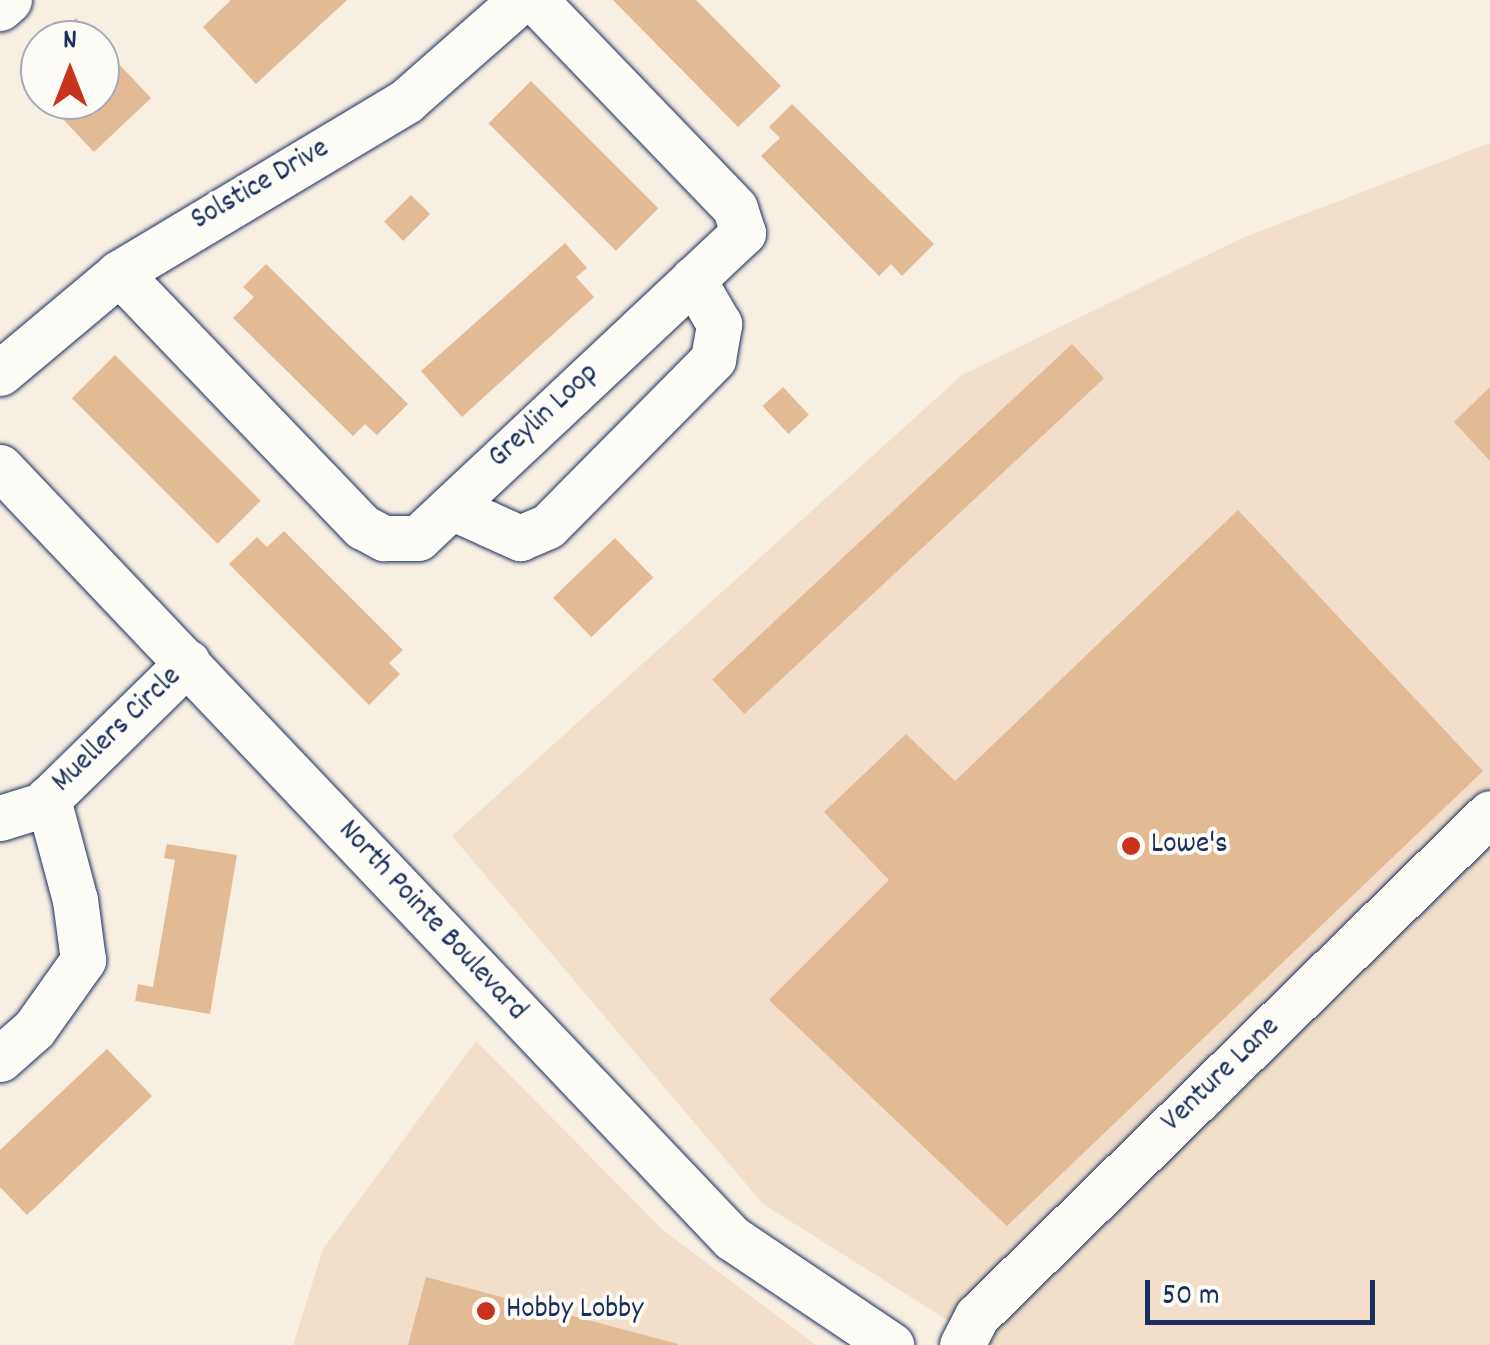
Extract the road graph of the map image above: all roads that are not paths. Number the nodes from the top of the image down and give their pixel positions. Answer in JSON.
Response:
{"nodes":[{"id":1,"x":9,"y":0,"type":"edge"},
{"id":2,"x":521,"y":0,"type":"edge"},
{"id":3,"x":536,"y":0,"type":"edge"},
{"id":4,"x":0,"y":8,"type":"edge"},
{"id":5,"x":119,"y":274,"type":"junction"},
{"id":6,"x":693,"y":279,"type":"junction"},
{"id":7,"x":0,"y":372,"type":"edge"},
{"id":8,"x":0,"y":467,"type":"edge"},
{"id":9,"x":451,"y":507,"type":"junction"},
{"id":10,"x":188,"y":662,"type":"junction"},
{"id":11,"x":48,"y":800,"type":"junction"},
{"id":12,"x":1490,"y":814,"type":"edge"},
{"id":13,"x":0,"y":818,"type":"edge"},
{"id":14,"x":0,"y":1059,"type":"edge"},
{"id":15,"x":890,"y":1345,"type":"edge"},
{"id":16,"x":962,"y":1345,"type":"edge"}],
"edges":[{"from":1,"to":4,"type":"street"},
{"from":2,"to":5,"type":"street","name":"Solstice Drive"},
{"from":3,"to":6,"type":"street","name":"Greylin Loop"},
{"from":5,"to":7,"type":"street","name":"Solstice Drive"},
{"from":5,"to":9,"type":"street","name":"Greylin Loop"},
{"from":6,"to":9,"type":"street","name":"Greylin Loop"},
{"from":6,"to":9,"type":"street"},
{"from":8,"to":10,"type":"street","name":"North Pointe Boulevard"},
{"from":10,"to":11,"type":"street","name":"Muellers Circle"},
{"from":10,"to":15,"type":"street","name":"North Pointe Boulevard"},
{"from":11,"to":13,"type":"street","name":"Muellers Circle"},
{"from":11,"to":14,"type":"street","name":"Muellers Circle"},
{"from":12,"to":16,"type":"street","name":"Venture Lane"}]}
